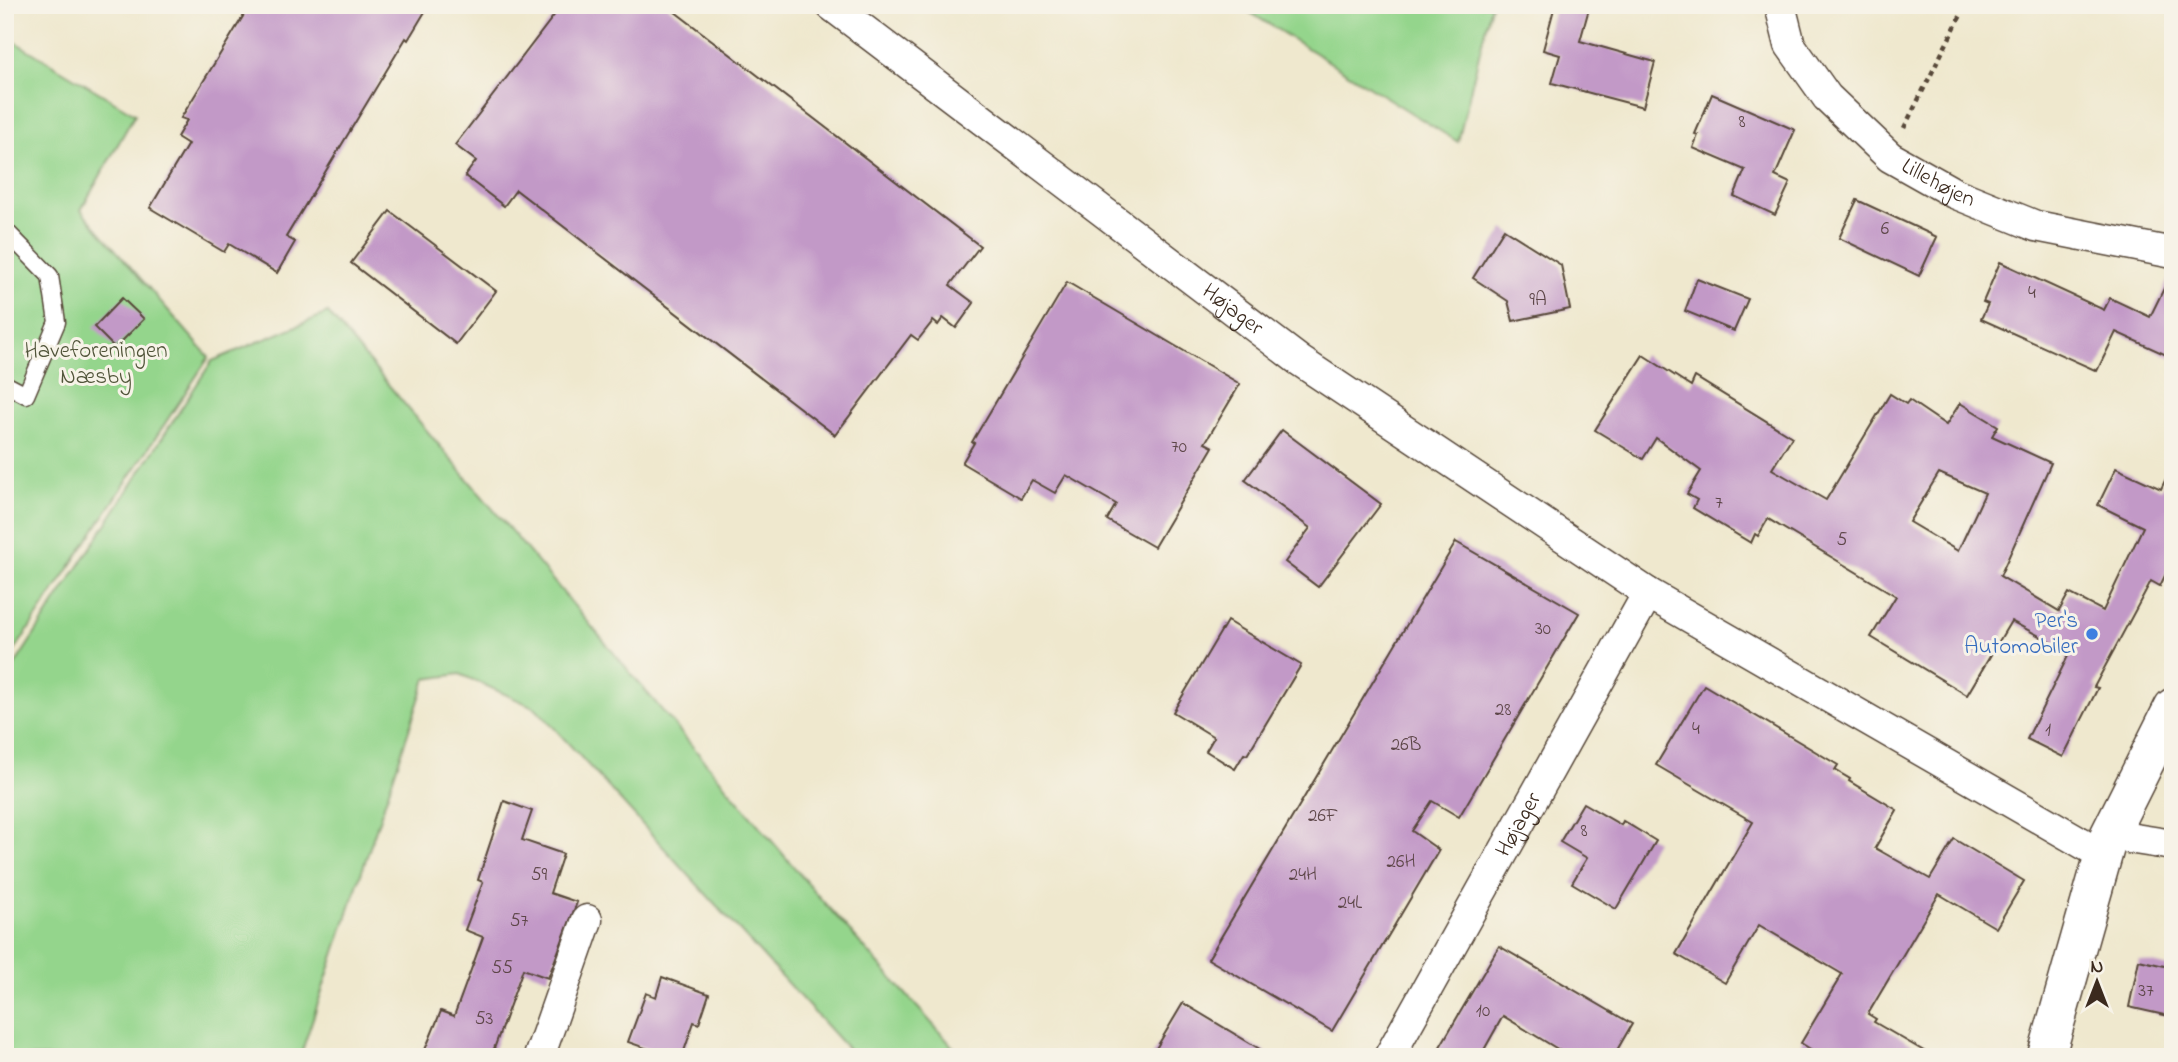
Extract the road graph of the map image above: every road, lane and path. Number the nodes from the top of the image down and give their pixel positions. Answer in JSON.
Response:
{"nodes":[{"id":1,"x":831,"y":5,"type":"edge"},
{"id":2,"x":1780,"y":5,"type":"edge"},
{"id":3,"x":1966,"y":5,"type":"edge"},
{"id":4,"x":1890,"y":157,"type":"junction"},
{"id":5,"x":5,"y":230,"type":"edge"},
{"id":6,"x":2173,"y":253,"type":"edge"},
{"id":7,"x":5,"y":384,"type":"edge"},
{"id":8,"x":1648,"y":593,"type":"junction"},
{"id":9,"x":2173,"y":707,"type":"edge"},
{"id":10,"x":2106,"y":845,"type":"junction"},
{"id":11,"x":2173,"y":845,"type":"edge"},
{"id":12,"x":587,"y":920,"type":"dead end"},
{"id":13,"x":539,"y":1057,"type":"edge"},
{"id":14,"x":1389,"y":1057,"type":"edge"},
{"id":15,"x":2046,"y":1057,"type":"edge"}],
"edges":[{"from":1,"to":8,"type":"street","name":"Højager"},
{"from":2,"to":4,"type":"street","name":"Lillehøjen"},
{"from":3,"to":4,"type":"path"},
{"from":4,"to":6,"type":"street","name":"Lillehøjen"},
{"from":5,"to":7,"type":"lane"},
{"from":8,"to":10,"type":"street","name":"Højager"},
{"from":8,"to":14,"type":"street","name":"Højager"},
{"from":9,"to":10,"type":"street"},
{"from":10,"to":11,"type":"street"},
{"from":10,"to":15,"type":"street"},
{"from":12,"to":13,"type":"street"}]}
